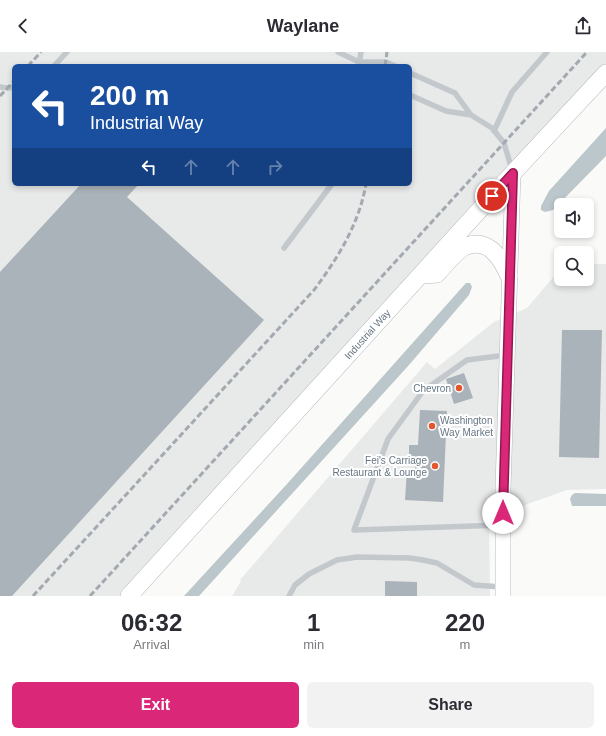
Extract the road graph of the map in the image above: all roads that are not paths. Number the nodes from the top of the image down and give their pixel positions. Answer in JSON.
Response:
{"nodes":[{"id":1,"x":67,"y":52,"type":"edge"},
{"id":2,"x":338,"y":52,"type":"edge"},
{"id":3,"x":361,"y":52,"type":"edge"},
{"id":4,"x":547,"y":52,"type":"edge"},
{"id":5,"x":56,"y":64,"type":"edge"},
{"id":6,"x":359,"y":64,"type":"edge"},
{"id":7,"x":361,"y":64,"type":"edge"},
{"id":8,"x":369,"y":64,"type":"edge"},
{"id":9,"x":390,"y":64,"type":"edge"},
{"id":10,"x":606,"y":72,"type":"edge"},
{"id":11,"x":412,"y":74,"type":"edge"},
{"id":12,"x":0,"y":87,"type":"edge"},
{"id":13,"x":12,"y":87,"type":"edge"},
{"id":14,"x":412,"y":96,"type":"edge"},
{"id":15,"x":471,"y":115,"type":"junction"},
{"id":16,"x":494,"y":131,"type":"junction"},
{"id":17,"x":513,"y":173,"type":"junction"},
{"id":18,"x":330,"y":186,"type":"edge"},
{"id":19,"x":284,"y":248,"type":"dead end"},
{"id":20,"x":421,"y":275,"type":"junction"},
{"id":21,"x":509,"y":276,"type":"junction"},
{"id":22,"x":506,"y":355,"type":"junction"},
{"id":23,"x":503,"y":525,"type":"junction"},
{"id":24,"x":503,"y":592,"type":"edge"},
{"id":25,"x":130,"y":596,"type":"edge"},
{"id":26,"x":289,"y":596,"type":"edge"}],
"edges":[{"from":1,"to":5,"type":"lane"},
{"from":2,"to":6,"type":"lane"},
{"from":3,"to":7,"type":"lane"},
{"from":4,"to":16,"type":"lane"},
{"from":8,"to":9,"type":"lane"},
{"from":10,"to":17,"type":"main road","name":"Industrial Way"},
{"from":11,"to":15,"type":"lane"},
{"from":12,"to":13,"type":"lane"},
{"from":14,"to":15,"type":"lane"},
{"from":15,"to":16,"type":"lane"},
{"from":16,"to":17,"type":"lane"},
{"from":17,"to":20,"type":"main road","name":"Industrial Way"},
{"from":17,"to":21,"type":"main road"},
{"from":18,"to":19,"type":"lane"},
{"from":20,"to":21,"type":"main road"},
{"from":20,"to":25,"type":"main road","name":"Industrial Way"},
{"from":21,"to":22,"type":"main road"},
{"from":22,"to":23,"type":"main road"},
{"from":22,"to":23,"type":"lane"},
{"from":23,"to":24,"type":"main road"},
{"from":24,"to":26,"type":"lane"}]}
